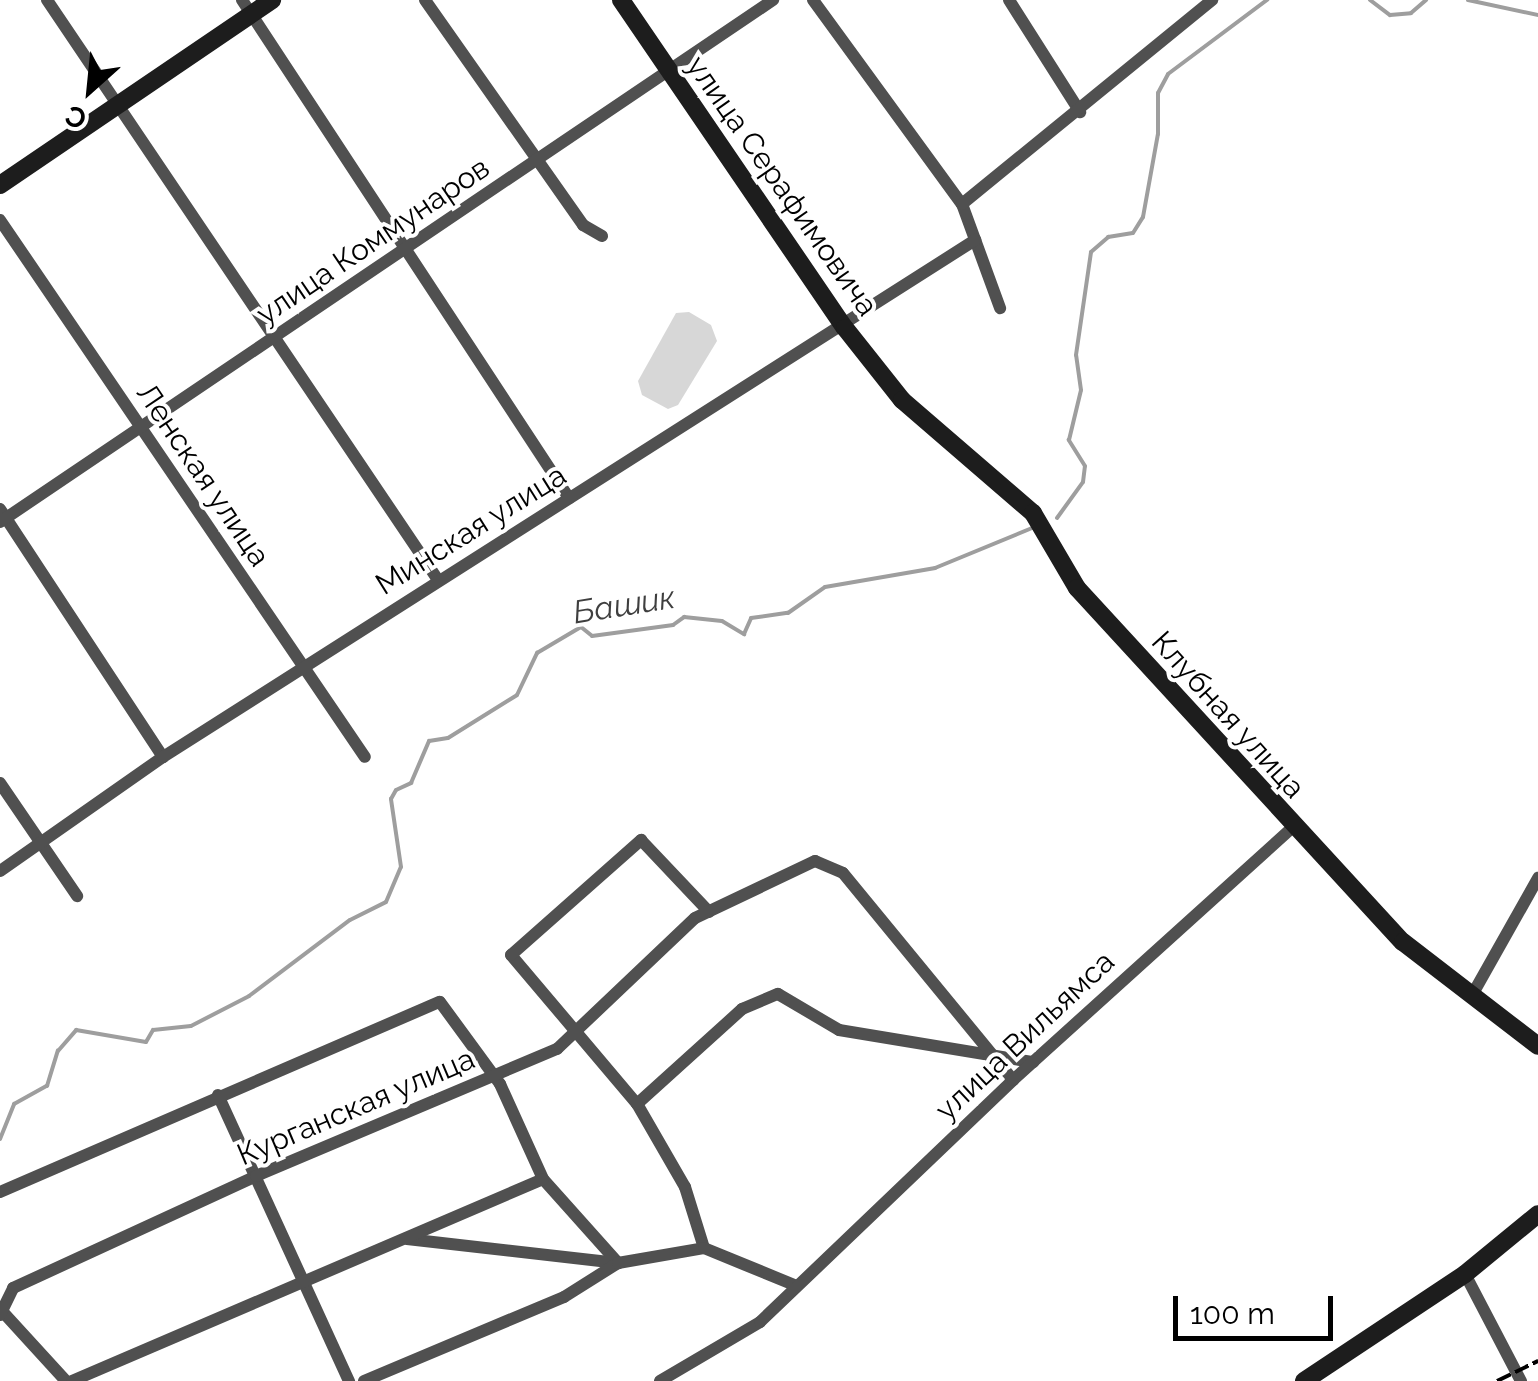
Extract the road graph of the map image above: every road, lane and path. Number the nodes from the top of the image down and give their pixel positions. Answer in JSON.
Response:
{"nodes":[{"id":1,"x":47,"y":0,"type":"edge"},
{"id":2,"x":272,"y":0,"type":"edge"},
{"id":3,"x":425,"y":0,"type":"edge"},
{"id":4,"x":621,"y":0,"type":"edge"},
{"id":5,"x":773,"y":0,"type":"edge"},
{"id":6,"x":813,"y":0,"type":"edge"},
{"id":7,"x":1009,"y":0,"type":"edge"},
{"id":8,"x":1206,"y":2,"type":"edge"},
{"id":9,"x":247,"y":7,"type":"edge"},
{"id":10,"x":668,"y":70,"type":"junction"},
{"id":11,"x":119,"y":106,"type":"junction"},
{"id":12,"x":1080,"y":112,"type":"junction"},
{"id":13,"x":540,"y":159,"type":"junction"},
{"id":14,"x":0,"y":185,"type":"edge"},
{"id":15,"x":962,"y":204,"type":"junction"},
{"id":16,"x":0,"y":220,"type":"edge"},
{"id":17,"x":602,"y":236,"type":"dead end"},
{"id":18,"x":975,"y":240,"type":"junction"},
{"id":19,"x":406,"y":246,"type":"junction"},
{"id":20,"x":1000,"y":308,"type":"dead end"},
{"id":21,"x":844,"y":328,"type":"junction"},
{"id":22,"x":274,"y":336,"type":"junction"},
{"id":23,"x":902,"y":400,"type":"joint"},
{"id":24,"x":142,"y":428,"type":"junction"},
{"id":25,"x":569,"y":498,"type":"junction"},
{"id":26,"x":2,"y":516,"type":"edge"},
{"id":27,"x":438,"y":580,"type":"junction"},
{"id":28,"x":303,"y":668,"type":"junction"},
{"id":29,"x":163,"y":757,"type":"junction"},
{"id":30,"x":365,"y":758,"type":"dead end"},
{"id":31,"x":0,"y":782,"type":"edge"},
{"id":32,"x":1292,"y":828,"type":"junction"},
{"id":33,"x":41,"y":844,"type":"junction"},
{"id":34,"x":0,"y":870,"type":"edge"},
{"id":35,"x":1538,"y":878,"type":"edge"},
{"id":36,"x":77,"y":896,"type":"dead end"},
{"id":37,"x":710,"y":912,"type":"junction"},
{"id":38,"x":1471,"y":997,"type":"junction"},
{"id":39,"x":577,"y":1029,"type":"junction"},
{"id":40,"x":1538,"y":1046,"type":"edge"},
{"id":41,"x":990,"y":1053,"type":"junction"},
{"id":42,"x":1032,"y":1062,"type":"junction"},
{"id":43,"x":492,"y":1076,"type":"junction"},
{"id":44,"x":1013,"y":1080,"type":"junction"},
{"id":45,"x":218,"y":1095,"type":"junction"},
{"id":46,"x":636,"y":1104,"type":"junction"},
{"id":47,"x":256,"y":1176,"type":"junction"},
{"id":48,"x":542,"y":1179,"type":"junction"},
{"id":49,"x":0,"y":1192,"type":"edge"},
{"id":50,"x":1538,"y":1214,"type":"edge"},
{"id":51,"x":406,"y":1238,"type":"junction"},
{"id":52,"x":704,"y":1248,"type":"junction"},
{"id":53,"x":618,"y":1263,"type":"junction"},
{"id":54,"x":1465,"y":1274,"type":"junction"},
{"id":55,"x":305,"y":1282,"type":"junction"},
{"id":56,"x":794,"y":1285,"type":"junction"},
{"id":57,"x":2,"y":1303,"type":"edge"},
{"id":58,"x":667,"y":1379,"type":"edge"},
{"id":59,"x":69,"y":1381,"type":"edge"},
{"id":60,"x":349,"y":1381,"type":"edge"},
{"id":61,"x":364,"y":1381,"type":"edge"},
{"id":62,"x":1304,"y":1381,"type":"edge"},
{"id":63,"x":1521,"y":1381,"type":"edge"}],
"edges":[{"from":1,"to":11,"type":"street"},
{"from":2,"to":9,"type":"street"},
{"from":3,"to":13,"type":"street"},
{"from":4,"to":10,"type":"street","name":"улица Серафимовича"},
{"from":5,"to":10,"type":"street","name":"улица Коммунаров"},
{"from":6,"to":15,"type":"street"},
{"from":7,"to":12,"type":"street"},
{"from":8,"to":12,"type":"street"},
{"from":9,"to":11,"type":"street"},
{"from":9,"to":19,"type":"street"},
{"from":10,"to":13,"type":"street","name":"улица Коммунаров"},
{"from":10,"to":21,"type":"street","name":"улица Серафимовича"},
{"from":11,"to":14,"type":"street"},
{"from":11,"to":22,"type":"street"},
{"from":12,"to":15,"type":"street"},
{"from":13,"to":17,"type":"street"},
{"from":13,"to":19,"type":"street","name":"улица Коммунаров"},
{"from":15,"to":18,"type":"street"},
{"from":16,"to":24,"type":"street","name":"Ленская улица"},
{"from":18,"to":20,"type":"street"},
{"from":18,"to":21,"type":"street","name":"Минская улица"},
{"from":19,"to":22,"type":"street","name":"улица Коммунаров"},
{"from":19,"to":25,"type":"street"},
{"from":21,"to":23,"type":"street","name":"улица Серафимовича"},
{"from":21,"to":25,"type":"street","name":"Минская улица"},
{"from":22,"to":24,"type":"street","name":"улица Коммунаров"},
{"from":22,"to":27,"type":"street"},
{"from":23,"to":32,"type":"street","name":"Клубная улица"},
{"from":24,"to":26,"type":"street","name":"улица Коммунаров"},
{"from":24,"to":28,"type":"street","name":"Ленская улица"},
{"from":25,"to":27,"type":"street","name":"Минская улица"},
{"from":26,"to":29,"type":"street"},
{"from":27,"to":28,"type":"street","name":"Минская улица"},
{"from":28,"to":29,"type":"street","name":"Минская улица"},
{"from":28,"to":30,"type":"street","name":"Ленская улица"},
{"from":29,"to":33,"type":"street","name":"Минская улица"},
{"from":31,"to":33,"type":"street"},
{"from":32,"to":38,"type":"street","name":"Клубная улица"},
{"from":32,"to":42,"type":"street","name":"улица Вильямса"},
{"from":33,"to":34,"type":"street","name":"Минская улица"},
{"from":33,"to":36,"type":"street"},
{"from":35,"to":38,"type":"street"},
{"from":37,"to":39,"type":"street","name":"Курганская улица"},
{"from":37,"to":39,"type":"street"},
{"from":37,"to":41,"type":"street","name":"Курганская улица"},
{"from":38,"to":40,"type":"street","name":"Клубная улица"},
{"from":39,"to":43,"type":"street","name":"Курганская улица"},
{"from":39,"to":46,"type":"street"},
{"from":41,"to":42,"type":"street"},
{"from":41,"to":44,"type":"street"},
{"from":41,"to":46,"type":"street"},
{"from":42,"to":44,"type":"street","name":"улица Вильямса"},
{"from":43,"to":45,"type":"street"},
{"from":43,"to":47,"type":"street","name":"Курганская улица"},
{"from":43,"to":48,"type":"street"},
{"from":44,"to":56,"type":"street","name":"улица Вильямса"},
{"from":45,"to":47,"type":"street"},
{"from":45,"to":49,"type":"street"},
{"from":46,"to":52,"type":"street"},
{"from":47,"to":55,"type":"street"},
{"from":47,"to":57,"type":"street","name":"Курганская улица"},
{"from":48,"to":51,"type":"street"},
{"from":48,"to":53,"type":"street"},
{"from":50,"to":54,"type":"street"},
{"from":51,"to":53,"type":"street"},
{"from":51,"to":55,"type":"street"},
{"from":52,"to":53,"type":"street"},
{"from":52,"to":56,"type":"street"},
{"from":53,"to":61,"type":"street"},
{"from":54,"to":62,"type":"street"},
{"from":54,"to":63,"type":"street"},
{"from":55,"to":59,"type":"street"},
{"from":55,"to":60,"type":"street"},
{"from":56,"to":58,"type":"street","name":"улица Вильямса"},
{"from":57,"to":59,"type":"street"}]}
